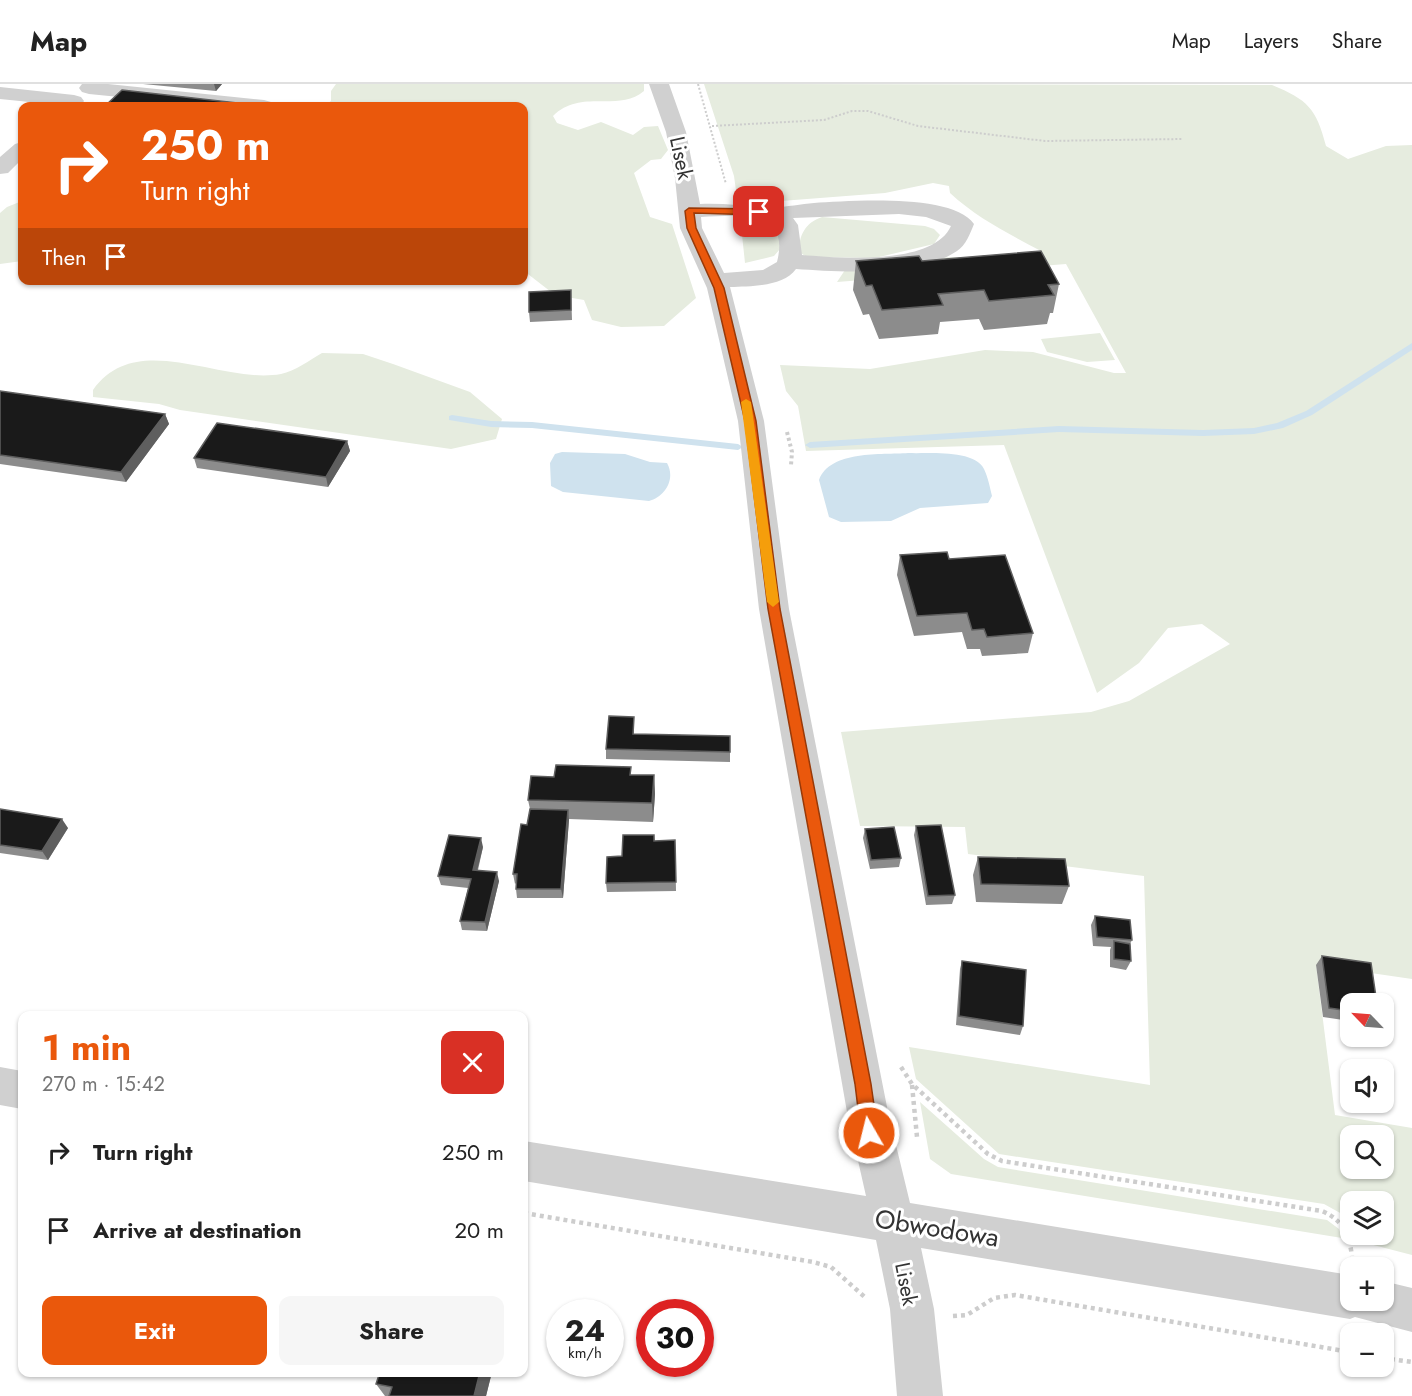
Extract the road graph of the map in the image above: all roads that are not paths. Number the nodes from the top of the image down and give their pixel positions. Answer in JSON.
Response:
{"nodes":[{"id":1,"x":659,"y":84,"type":"edge"},
{"id":2,"x":8,"y":90,"type":"edge"},
{"id":3,"x":81,"y":95,"type":"edge"},
{"id":4,"x":197,"y":102,"type":"edge"},
{"id":5,"x":689,"y":211,"type":"junction"},
{"id":6,"x":770,"y":214,"type":"junction"},
{"id":7,"x":790,"y":261,"type":"junction"},
{"id":8,"x":715,"y":280,"type":"junction"},
{"id":9,"x":0,"y":1086,"type":"edge"},
{"id":10,"x":18,"y":1089,"type":"edge"},
{"id":11,"x":528,"y":1162,"type":"edge"},
{"id":12,"x":893,"y":1221,"type":"junction"},
{"id":13,"x":1340,"y":1295,"type":"edge"},
{"id":14,"x":1394,"y":1306,"type":"edge"},
{"id":15,"x":1412,"y":1310,"type":"edge"},
{"id":16,"x":920,"y":1396,"type":"edge"}],
"edges":[{"from":1,"to":5,"type":"street","name":"Lisek"},
{"from":2,"to":3,"type":"street"},
{"from":3,"to":4,"type":"street"},
{"from":5,"to":6,"type":"street"},
{"from":5,"to":8,"type":"street","name":"Lisek"},
{"from":6,"to":7,"type":"street"},
{"from":6,"to":7,"type":"street"},
{"from":7,"to":8,"type":"street"},
{"from":8,"to":12,"type":"street","name":"Lisek"},
{"from":9,"to":10,"type":"street"},
{"from":11,"to":12,"type":"street","name":"Obwodowa"},
{"from":12,"to":13,"type":"street","name":"Obwodowa"},
{"from":12,"to":16,"type":"street","name":"Lisek"},
{"from":14,"to":15,"type":"street"}]}
